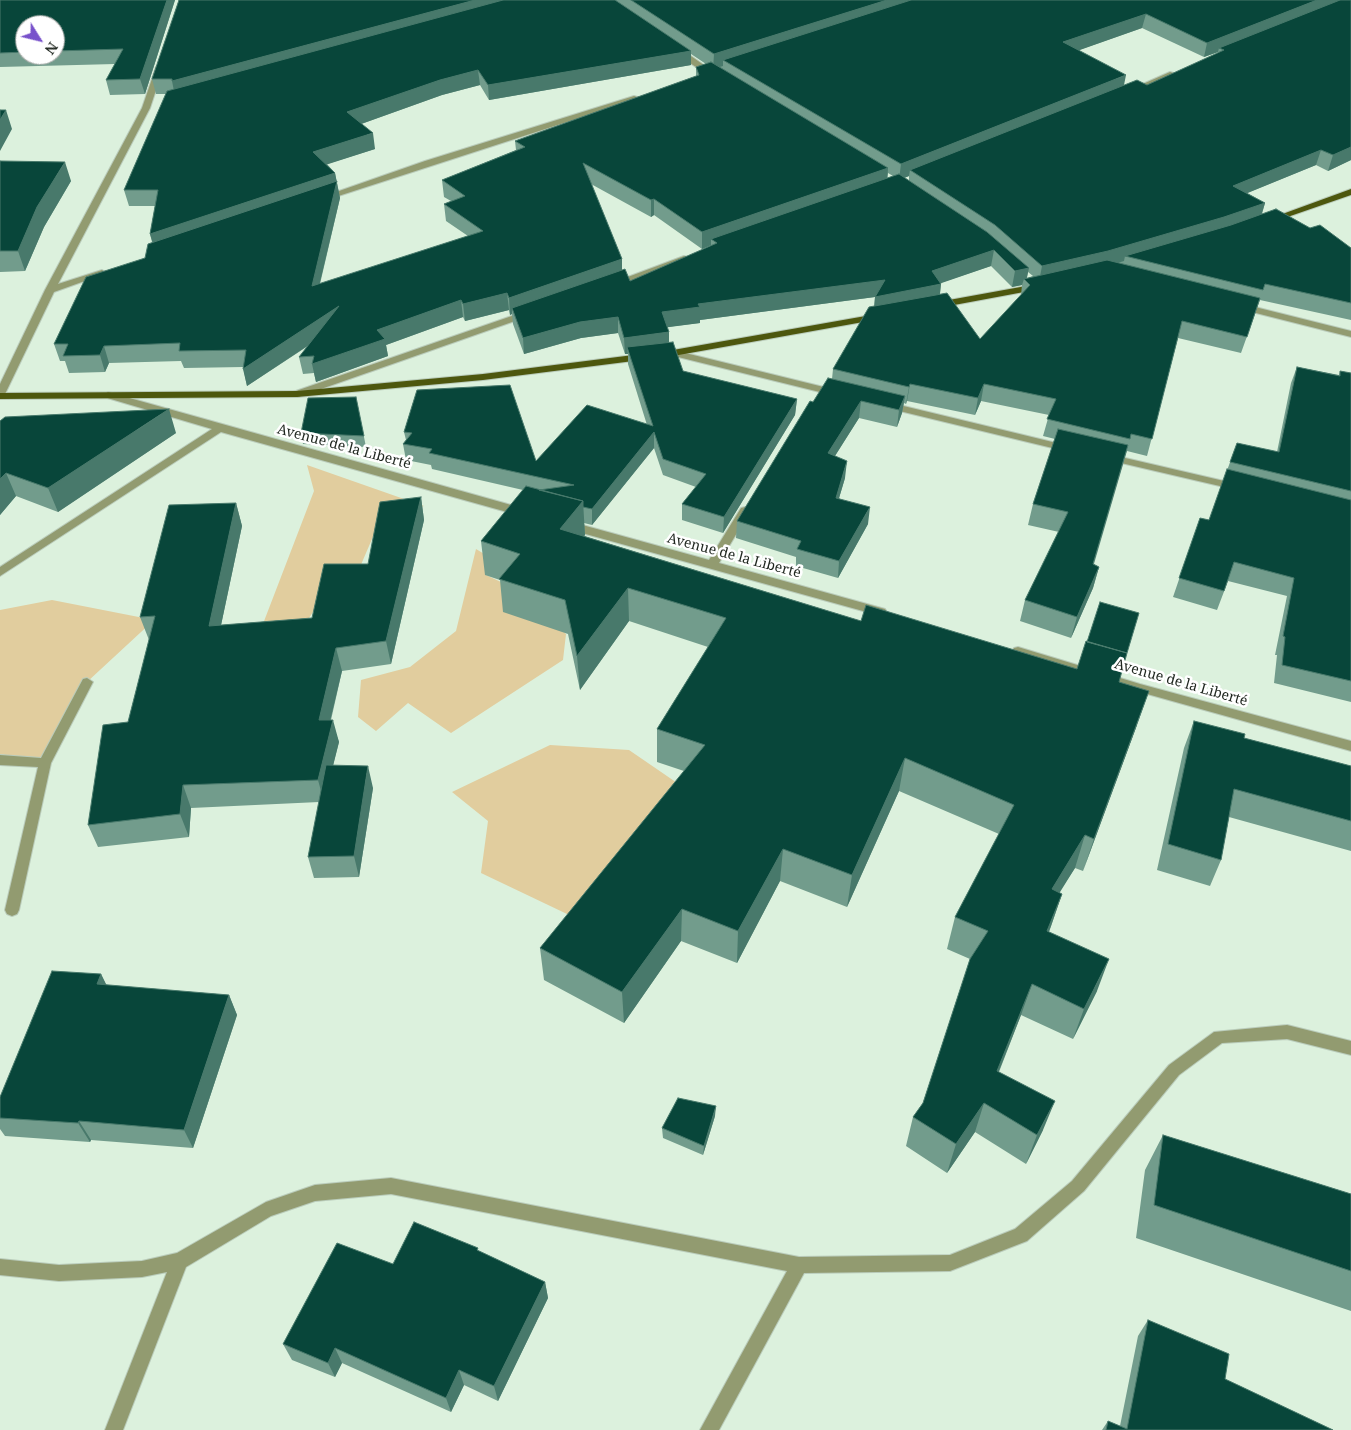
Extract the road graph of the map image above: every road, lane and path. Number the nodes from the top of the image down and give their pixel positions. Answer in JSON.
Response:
{"nodes":[{"id":1,"x":673,"y":48,"type":"edge"},
{"id":2,"x":161,"y":63,"type":"edge"},
{"id":3,"x":1184,"y":70,"type":"edge"},
{"id":4,"x":713,"y":74,"type":"junction"},
{"id":5,"x":722,"y":75,"type":"edge"},
{"id":6,"x":704,"y":77,"type":"edge"},
{"id":7,"x":646,"y":95,"type":"edge"},
{"id":8,"x":1120,"y":96,"type":"edge"},
{"id":9,"x":156,"y":106,"type":"dead end"},
{"id":10,"x":146,"y":108,"type":"junction"},
{"id":11,"x":1351,"y":192,"type":"edge"},
{"id":12,"x":314,"y":201,"type":"edge"},
{"id":13,"x":1259,"y":224,"type":"edge"},
{"id":14,"x":691,"y":257,"type":"edge"},
{"id":15,"x":107,"y":271,"type":"edge"},
{"id":16,"x":1038,"y":284,"type":"edge"},
{"id":17,"x":607,"y":286,"type":"edge"},
{"id":18,"x":50,"y":290,"type":"junction"},
{"id":19,"x":1227,"y":303,"type":"edge"},
{"id":20,"x":930,"y":307,"type":"edge"},
{"id":21,"x":541,"y":309,"type":"edge"},
{"id":22,"x":891,"y":314,"type":"edge"},
{"id":23,"x":1351,"y":334,"type":"edge"},
{"id":24,"x":673,"y":353,"type":"junction"},
{"id":25,"x":297,"y":394,"type":"junction"},
{"id":26,"x":0,"y":395,"type":"edge"},
{"id":27,"x":108,"y":395,"type":"junction"},
{"id":28,"x":848,"y":396,"type":"edge"},
{"id":29,"x":877,"y":403,"type":"edge"},
{"id":30,"x":220,"y":428,"type":"junction"},
{"id":31,"x":1078,"y":451,"type":"edge"},
{"id":32,"x":1097,"y":455,"type":"edge"},
{"id":33,"x":1246,"y":489,"type":"edge"},
{"id":34,"x":753,"y":498,"type":"edge"},
{"id":35,"x":532,"y":515,"type":"edge"},
{"id":36,"x":560,"y":523,"type":"edge"},
{"id":37,"x":712,"y":566,"type":"junction"},
{"id":38,"x":0,"y":572,"type":"edge"},
{"id":39,"x":897,"y":616,"type":"edge"},
{"id":40,"x":1009,"y":649,"type":"edge"},
{"id":41,"x":87,"y":682,"type":"dead end"},
{"id":42,"x":1351,"y":746,"type":"edge"},
{"id":43,"x":0,"y":760,"type":"edge"},
{"id":44,"x":45,"y":763,"type":"junction"},
{"id":45,"x":12,"y":910,"type":"dead end"},
{"id":46,"x":1351,"y":1048,"type":"edge"},
{"id":47,"x":180,"y":1261,"type":"junction"},
{"id":48,"x":799,"y":1266,"type":"junction"},
{"id":49,"x":0,"y":1267,"type":"edge"},
{"id":50,"x":114,"y":1430,"type":"edge"},
{"id":51,"x":708,"y":1430,"type":"edge"}],
"edges":[{"from":1,"to":4,"type":"street"},
{"from":2,"to":10,"type":"street"},
{"from":3,"to":8,"type":"street"},
{"from":4,"to":5,"type":"street"},
{"from":4,"to":6,"type":"street"},
{"from":7,"to":12,"type":"street"},
{"from":9,"to":10,"type":"street"},
{"from":10,"to":18,"type":"street"},
{"from":11,"to":13,"type":"main road"},
{"from":14,"to":17,"type":"street"},
{"from":15,"to":18,"type":"street"},
{"from":16,"to":20,"type":"main road"},
{"from":18,"to":26,"type":"street"},
{"from":19,"to":23,"type":"street"},
{"from":21,"to":25,"type":"street"},
{"from":22,"to":24,"type":"main road","name":"Avenue de la Liberté"},
{"from":24,"to":25,"type":"main road","name":"Avenue de la Liberté"},
{"from":24,"to":28,"type":"street","name":"Avenue de la Liberté"},
{"from":25,"to":27,"type":"main road","name":"Avenue de la Liberté"},
{"from":26,"to":27,"type":"main road","name":"Avenue de la Liberté"},
{"from":27,"to":30,"type":"street","name":"Avenue de la Liberté"},
{"from":29,"to":31,"type":"street"},
{"from":30,"to":35,"type":"street","name":"Avenue de la Liberté"},
{"from":30,"to":38,"type":"street"},
{"from":32,"to":33,"type":"street"},
{"from":34,"to":37,"type":"street"},
{"from":36,"to":37,"type":"street","name":"Avenue de la Liberté"},
{"from":37,"to":39,"type":"street","name":"Avenue de la Liberté"},
{"from":40,"to":42,"type":"street","name":"Avenue de la Liberté"},
{"from":41,"to":44,"type":"street"},
{"from":43,"to":44,"type":"street"},
{"from":44,"to":45,"type":"street"},
{"from":46,"to":48,"type":"street"},
{"from":47,"to":48,"type":"street"},
{"from":47,"to":49,"type":"street"},
{"from":47,"to":50,"type":"street"},
{"from":48,"to":51,"type":"street"}]}
